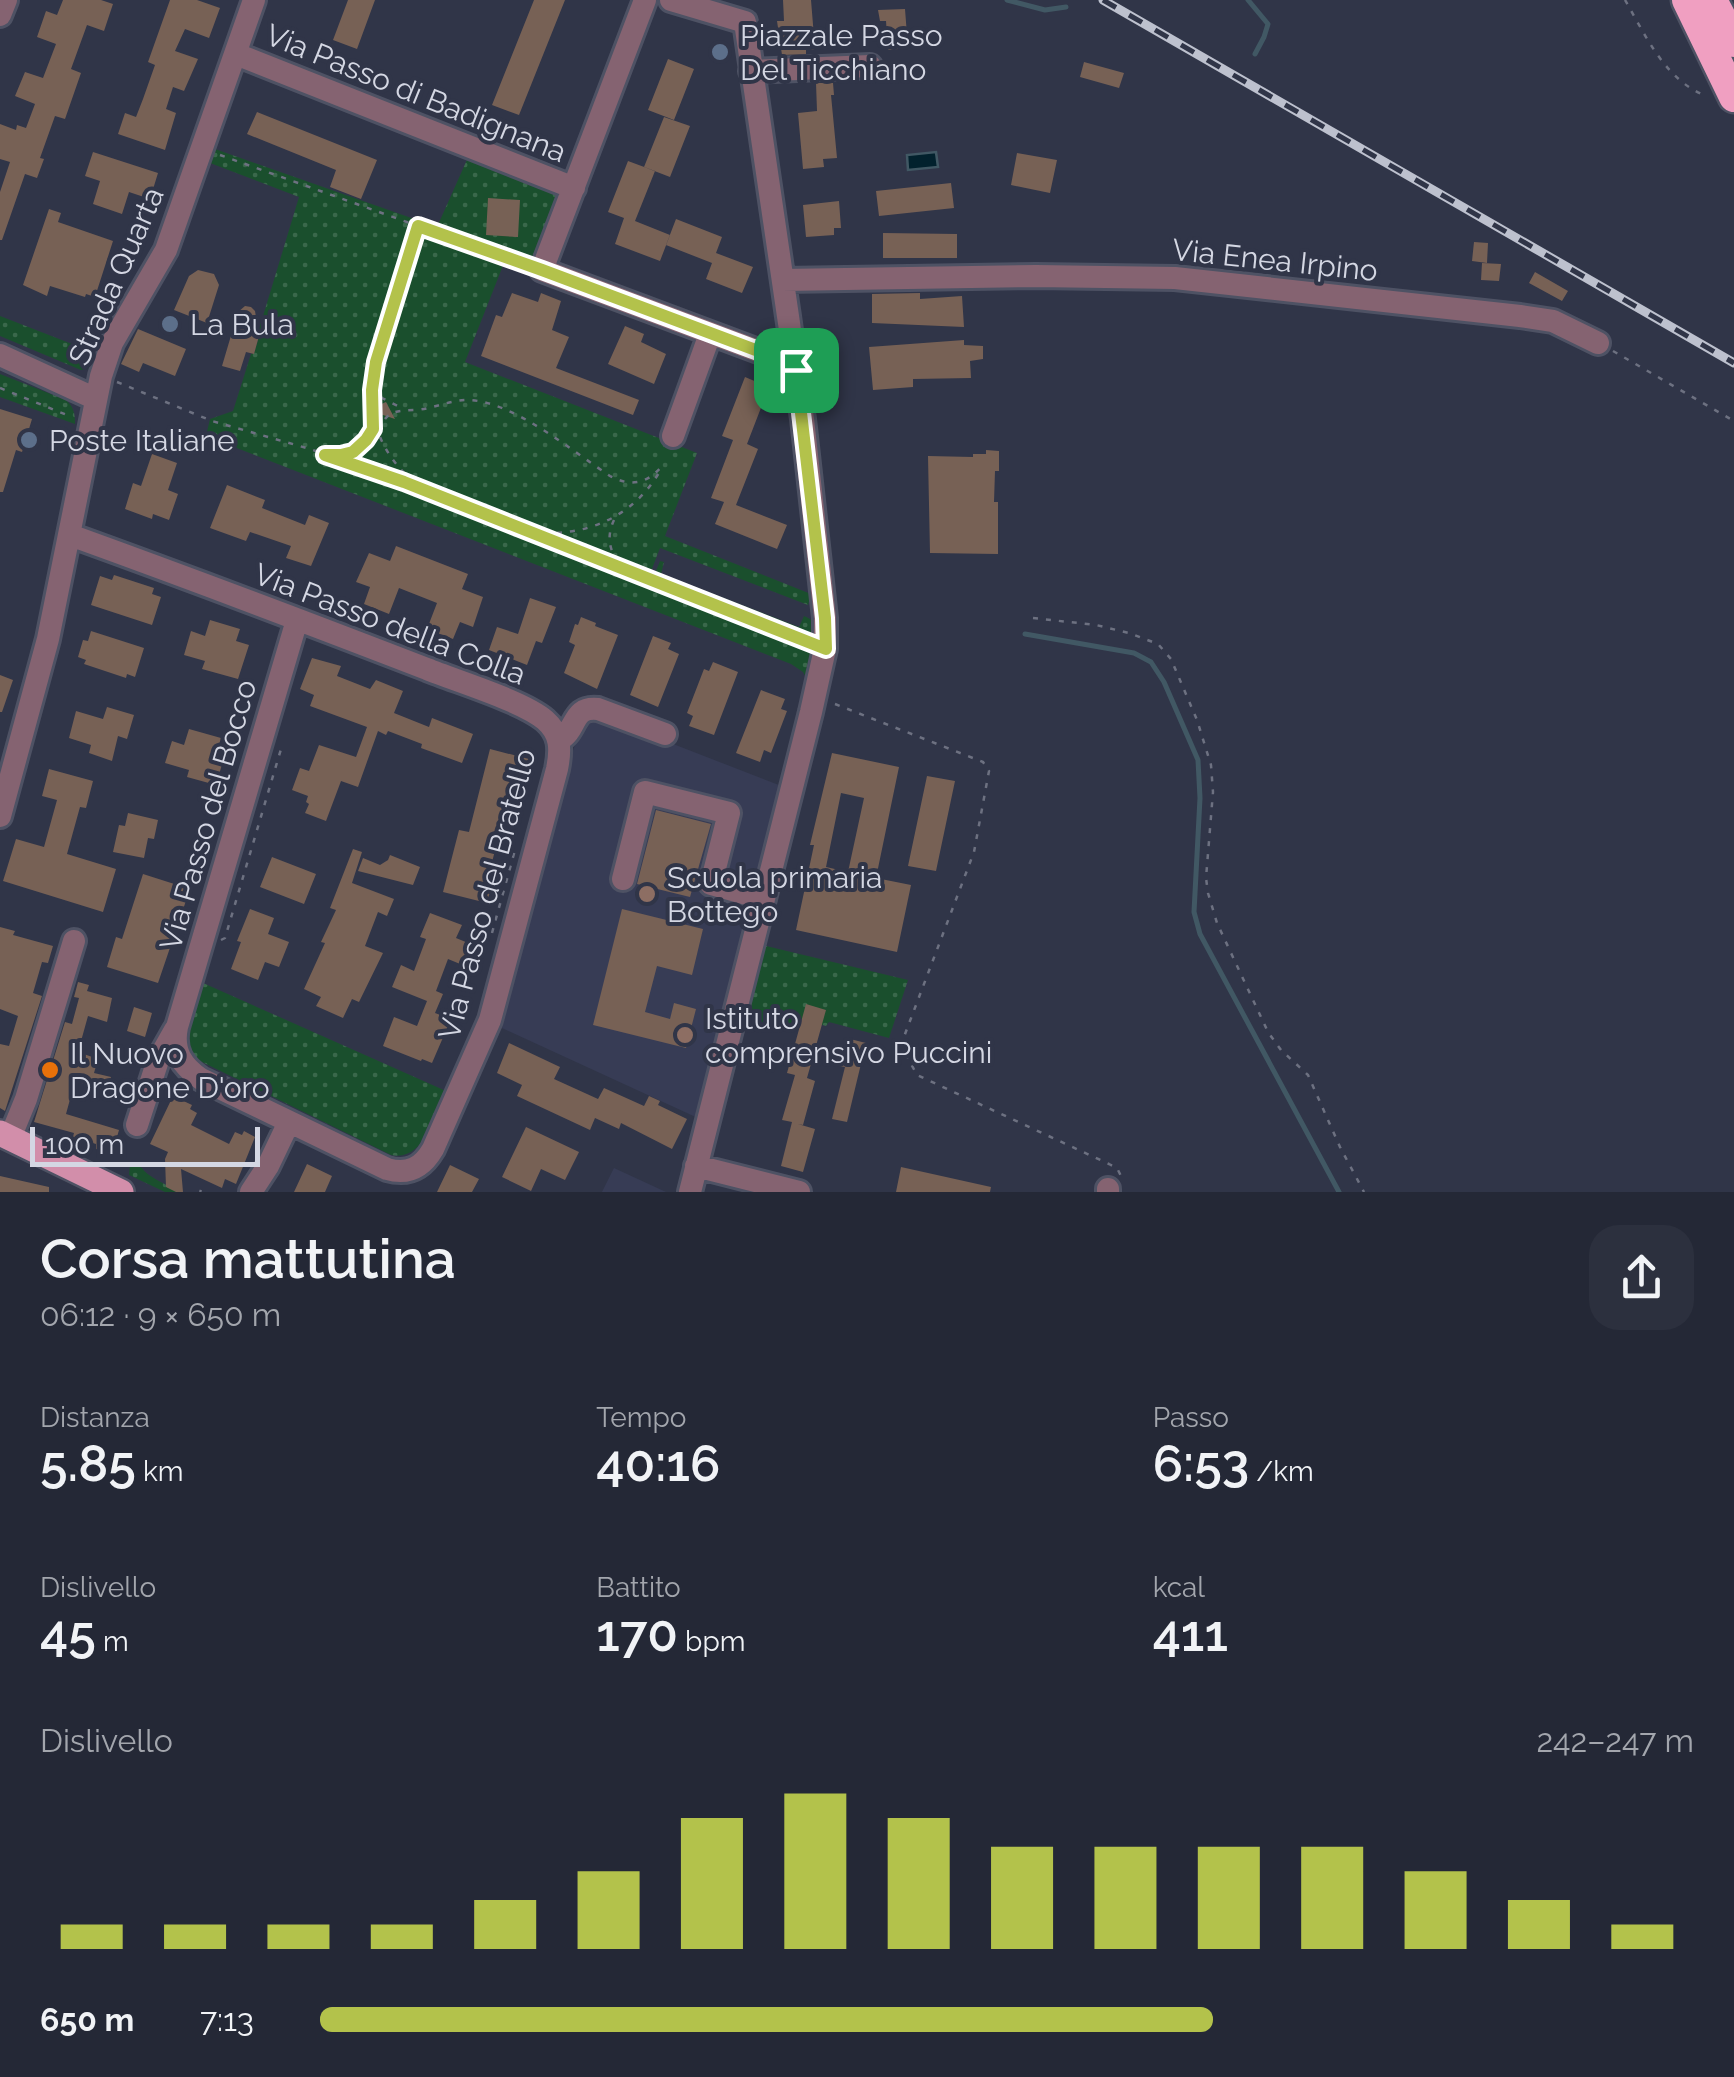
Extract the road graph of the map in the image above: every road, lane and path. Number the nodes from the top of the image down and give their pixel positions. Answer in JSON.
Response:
{"nodes":[{"id":1,"x":6,"y":0,"type":"edge"},
{"id":2,"x":254,"y":0,"type":"edge"},
{"id":3,"x":646,"y":0,"type":"edge"},
{"id":4,"x":671,"y":0,"type":"edge"},
{"id":5,"x":1625,"y":0,"type":"edge"},
{"id":6,"x":1687,"y":0,"type":"edge"},
{"id":7,"x":1712,"y":0,"type":"edge"},
{"id":8,"x":0,"y":16,"type":"edge"},
{"id":9,"x":1724,"y":48,"type":"edge"},
{"id":10,"x":236,"y":54,"type":"junction"},
{"id":11,"x":870,"y":66,"type":"dead end"},
{"id":12,"x":751,"y":71,"type":"junction"},
{"id":13,"x":1723,"y":97,"type":"edge"},
{"id":14,"x":202,"y":148,"type":"junction"},
{"id":15,"x":574,"y":188,"type":"junction"},
{"id":16,"x":418,"y":226,"type":"junction"},
{"id":17,"x":542,"y":270,"type":"junction"},
{"id":18,"x":783,"y":280,"type":"junction"},
{"id":19,"x":710,"y":334,"type":"junction"},
{"id":20,"x":1598,"y":343,"type":"joint"},
{"id":21,"x":0,"y":356,"type":"edge"},
{"id":22,"x":796,"y":370,"type":"junction"},
{"id":23,"x":372,"y":380,"type":"junction"},
{"id":24,"x":98,"y":387,"type":"junction"},
{"id":25,"x":0,"y":388,"type":"edge"},
{"id":26,"x":408,"y":410,"type":"junction"},
{"id":27,"x":374,"y":418,"type":"junction"},
{"id":28,"x":1734,"y":421,"type":"edge"},
{"id":29,"x":90,"y":428,"type":"junction"},
{"id":30,"x":672,"y":436,"type":"dead end"},
{"id":31,"x":381,"y":437,"type":"junction"},
{"id":32,"x":325,"y":455,"type":"junction"},
{"id":33,"x":428,"y":492,"type":"junction"},
{"id":34,"x":619,"y":515,"type":"junction"},
{"id":35,"x":525,"y":530,"type":"junction"},
{"id":36,"x":70,"y":535,"type":"junction"},
{"id":37,"x":628,"y":572,"type":"junction"},
{"id":38,"x":1032,"y":618,"type":"dead end"},
{"id":39,"x":298,"y":620,"type":"junction"},
{"id":40,"x":826,"y":649,"type":"junction"},
{"id":41,"x":831,"y":700,"type":"dead end"},
{"id":42,"x":664,"y":734,"type":"dead end"},
{"id":43,"x":559,"y":740,"type":"junction"},
{"id":44,"x":271,"y":746,"type":"dead end"},
{"id":45,"x":0,"y":816,"type":"edge"},
{"id":46,"x":624,"y":878,"type":"dead end"},
{"id":47,"x":764,"y":899,"type":"junction"},
{"id":48,"x":74,"y":941,"type":"dead end"},
{"id":49,"x":212,"y":944,"type":"dead end"},
{"id":50,"x":177,"y":1027,"type":"junction"},
{"id":51,"x":290,"y":1122,"type":"junction"},
{"id":52,"x":137,"y":1125,"type":"dead end"},
{"id":53,"x":5,"y":1136,"type":"edge"},
{"id":54,"x":270,"y":1161,"type":"junction"},
{"id":55,"x":696,"y":1166,"type":"junction"},
{"id":56,"x":1113,"y":1187,"type":"edge"},
{"id":57,"x":120,"y":1190,"type":"edge"},
{"id":58,"x":250,"y":1192,"type":"edge"},
{"id":59,"x":261,"y":1192,"type":"edge"},
{"id":60,"x":690,"y":1192,"type":"edge"},
{"id":61,"x":799,"y":1192,"type":"edge"},
{"id":62,"x":1364,"y":1192,"type":"edge"}],
"edges":[{"from":1,"to":8,"type":"street"},
{"from":2,"to":10,"type":"street","name":"Strada Quarta"},
{"from":3,"to":15,"type":"street"},
{"from":4,"to":12,"type":"street"},
{"from":5,"to":13,"type":"path"},
{"from":6,"to":9,"type":"highway"},
{"from":7,"to":9,"type":"highway"},
{"from":9,"to":13,"type":"highway"},
{"from":10,"to":14,"type":"street","name":"Strada Quarta"},
{"from":10,"to":15,"type":"street","name":"Via Passo di Badignana"},
{"from":11,"to":12,"type":"street"},
{"from":12,"to":18,"type":"street"},
{"from":14,"to":16,"type":"path"},
{"from":14,"to":24,"type":"street","name":"Strada Quarta"},
{"from":15,"to":17,"type":"street"},
{"from":16,"to":17,"type":"path"},
{"from":16,"to":23,"type":"path"},
{"from":17,"to":19,"type":"street"},
{"from":18,"to":20,"type":"street","name":"Via Enea Irpino"},
{"from":18,"to":22,"type":"street"},
{"from":19,"to":22,"type":"street"},
{"from":19,"to":30,"type":"street"},
{"from":20,"to":28,"type":"path"},
{"from":21,"to":24,"type":"street"},
{"from":22,"to":40,"type":"street"},
{"from":23,"to":26,"type":"path"},
{"from":23,"to":27,"type":"path"},
{"from":24,"to":29,"type":"street","name":"Strada Quarta"},
{"from":24,"to":32,"type":"path"},
{"from":25,"to":29,"type":"path"},
{"from":26,"to":31,"type":"path"},
{"from":26,"to":34,"type":"path"},
{"from":27,"to":31,"type":"path"},
{"from":27,"to":32,"type":"path"},
{"from":29,"to":36,"type":"street","name":"Strada Quarta"},
{"from":31,"to":33,"type":"path"},
{"from":32,"to":33,"type":"path"},
{"from":33,"to":35,"type":"path"},
{"from":34,"to":35,"type":"path"},
{"from":34,"to":37,"type":"path"},
{"from":35,"to":37,"type":"path"},
{"from":36,"to":39,"type":"street","name":"Via Passo della Colla"},
{"from":36,"to":45,"type":"street","name":"Strada Quarta"},
{"from":37,"to":40,"type":"path"},
{"from":38,"to":62,"type":"path"},
{"from":39,"to":43,"type":"street","name":"Via Passo della Colla"},
{"from":39,"to":50,"type":"street","name":"Via Passo del Bocco"},
{"from":40,"to":47,"type":"street"},
{"from":41,"to":56,"type":"path"},
{"from":42,"to":43,"type":"street"},
{"from":43,"to":51,"type":"street","name":"Via Passo del Bratello"},
{"from":44,"to":49,"type":"path"},
{"from":46,"to":47,"type":"street"},
{"from":47,"to":55,"type":"street"},
{"from":48,"to":53,"type":"street"},
{"from":50,"to":51,"type":"street","name":"Via Passo del Bocco"},
{"from":50,"to":52,"type":"street","name":"Via Passo del Bocco"},
{"from":51,"to":54,"type":"street"},
{"from":53,"to":57,"type":"main road"},
{"from":54,"to":58,"type":"street"},
{"from":54,"to":59,"type":"street"},
{"from":55,"to":60,"type":"street"},
{"from":55,"to":61,"type":"street"}]}
